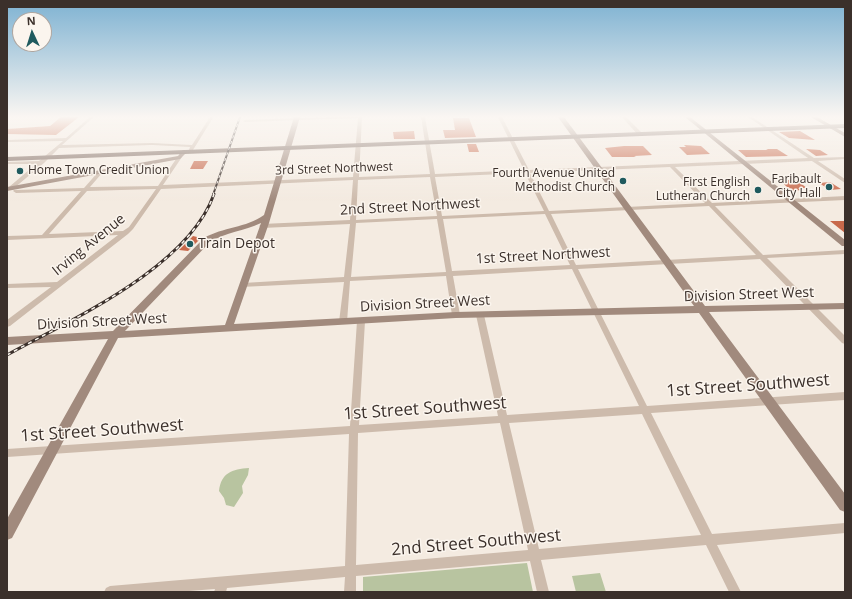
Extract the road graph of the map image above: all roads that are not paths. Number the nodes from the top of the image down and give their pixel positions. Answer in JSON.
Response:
{"nodes":[{"id":1,"x":358,"y":144,"type":"edge"},
{"id":2,"x":61,"y":145,"type":"edge"},
{"id":3,"x":122,"y":145,"type":"edge"},
{"id":4,"x":163,"y":145,"type":"edge"},
{"id":5,"x":192,"y":145,"type":"edge"},
{"id":6,"x":336,"y":145,"type":"edge"},
{"id":7,"x":428,"y":145,"type":"edge"},
{"id":8,"x":513,"y":145,"type":"edge"},
{"id":9,"x":582,"y":145,"type":"edge"},
{"id":10,"x":722,"y":145,"type":"edge"},
{"id":11,"x":791,"y":145,"type":"edge"},
{"id":12,"x":58,"y":147,"type":"junction"},
{"id":13,"x":288,"y":147,"type":"junction"},
{"id":14,"x":189,"y":149,"type":"junction"},
{"id":15,"x":7,"y":156,"type":"edge"},
{"id":16,"x":46,"y":158,"type":"junction"},
{"id":17,"x":180,"y":158,"type":"junction"},
{"id":18,"x":845,"y":158,"type":"edge"},
{"id":19,"x":7,"y":159,"type":"edge"},
{"id":20,"x":812,"y":159,"type":"junction"},
{"id":21,"x":7,"y":163,"type":"edge"},
{"id":22,"x":744,"y":163,"type":"junction"},
{"id":23,"x":671,"y":165,"type":"junction"},
{"id":24,"x":599,"y":168,"type":"junction"},
{"id":25,"x":526,"y":171,"type":"junction"},
{"id":26,"x":101,"y":172,"type":"junction"},
{"id":27,"x":433,"y":175,"type":"junction"},
{"id":28,"x":356,"y":178,"type":"junction"},
{"id":29,"x":845,"y":181,"type":"edge"},
{"id":30,"x":278,"y":182,"type":"junction"},
{"id":31,"x":160,"y":187,"type":"junction"},
{"id":32,"x":10,"y":190,"type":"edge"},
{"id":33,"x":86,"y":190,"type":"junction"},
{"id":34,"x":845,"y":198,"type":"edge"},
{"id":35,"x":790,"y":201,"type":"junction"},
{"id":36,"x":709,"y":204,"type":"junction"},
{"id":37,"x":628,"y":209,"type":"junction"},
{"id":38,"x":546,"y":212,"type":"junction"},
{"id":39,"x":267,"y":216,"type":"junction"},
{"id":40,"x":441,"y":218,"type":"junction"},
{"id":41,"x":353,"y":222,"type":"junction"},
{"id":42,"x":262,"y":226,"type":"junction"},
{"id":43,"x":239,"y":229,"type":"junction"},
{"id":44,"x":126,"y":233,"type":"junction"},
{"id":45,"x":44,"y":236,"type":"junction"},
{"id":46,"x":7,"y":238,"type":"edge"},
{"id":47,"x":845,"y":244,"type":"edge"},
{"id":48,"x":845,"y":252,"type":"edge"},
{"id":49,"x":760,"y":256,"type":"junction"},
{"id":50,"x":667,"y":262,"type":"junction"},
{"id":51,"x":574,"y":267,"type":"junction"},
{"id":52,"x":448,"y":273,"type":"junction"},
{"id":53,"x":347,"y":279,"type":"junction"},
{"id":54,"x":59,"y":284,"type":"junction"},
{"id":55,"x":243,"y":285,"type":"junction"},
{"id":56,"x":7,"y":286,"type":"edge"},
{"id":57,"x":845,"y":306,"type":"edge"},
{"id":58,"x":812,"y":307,"type":"junction"},
{"id":59,"x":702,"y":310,"type":"junction"},
{"id":60,"x":596,"y":313,"type":"junction"},
{"id":61,"x":456,"y":315,"type":"junction"},
{"id":62,"x":480,"y":315,"type":"junction"},
{"id":63,"x":361,"y":321,"type":"junction"},
{"id":64,"x":343,"y":322,"type":"junction"},
{"id":65,"x":7,"y":324,"type":"edge"},
{"id":66,"x":228,"y":329,"type":"junction"},
{"id":67,"x":115,"y":335,"type":"junction"},
{"id":68,"x":7,"y":341,"type":"edge"},
{"id":69,"x":845,"y":341,"type":"edge"},
{"id":70,"x":845,"y":396,"type":"edge"},
{"id":71,"x":769,"y":401,"type":"junction"},
{"id":72,"x":644,"y":409,"type":"junction"},
{"id":73,"x":503,"y":420,"type":"junction"},
{"id":74,"x":354,"y":430,"type":"junction"},
{"id":75,"x":52,"y":450,"type":"junction"},
{"id":76,"x":7,"y":453,"type":"edge"},
{"id":77,"x":845,"y":505,"type":"edge"},
{"id":78,"x":845,"y":528,"type":"edge"},
{"id":79,"x":7,"y":533,"type":"edge"},
{"id":80,"x":708,"y":539,"type":"junction"},
{"id":81,"x":535,"y":555,"type":"junction"},
{"id":82,"x":351,"y":570,"type":"junction"},
{"id":83,"x":221,"y":587,"type":"edge"},
{"id":84,"x":110,"y":592,"type":"edge"},
{"id":85,"x":350,"y":592,"type":"edge"},
{"id":86,"x":543,"y":592,"type":"edge"},
{"id":87,"x":735,"y":592,"type":"edge"}],
"edges":[{"from":1,"to":28,"type":"street"},
{"from":2,"to":12,"type":"street"},
{"from":3,"to":12,"type":"street"},
{"from":4,"to":14,"type":"street"},
{"from":5,"to":14,"type":"street","name":"Irving Avenue"},
{"from":6,"to":13,"type":"main road"},
{"from":7,"to":27,"type":"street"},
{"from":8,"to":25,"type":"street"},
{"from":9,"to":24,"type":"street"},
{"from":10,"to":22,"type":"street"},
{"from":11,"to":20,"type":"street"},
{"from":12,"to":16,"type":"street"},
{"from":13,"to":14,"type":"main road"},
{"from":13,"to":30,"type":"street"},
{"from":14,"to":16,"type":"main road"},
{"from":14,"to":17,"type":"street","name":"Irving Avenue"},
{"from":15,"to":16,"type":"main road"},
{"from":16,"to":19,"type":"main road"},
{"from":16,"to":21,"type":"street"},
{"from":16,"to":32,"type":"street"},
{"from":17,"to":26,"type":"street"},
{"from":17,"to":31,"type":"street","name":"Irving Avenue"},
{"from":18,"to":20,"type":"street","name":"3rd Street Northwest"},
{"from":20,"to":22,"type":"street","name":"3rd Street Northwest"},
{"from":20,"to":29,"type":"street"},
{"from":22,"to":23,"type":"street","name":"3rd Street Northwest"},
{"from":22,"to":35,"type":"street"},
{"from":23,"to":24,"type":"street","name":"3rd Street Northwest"},
{"from":23,"to":36,"type":"street"},
{"from":24,"to":25,"type":"street","name":"3rd Street Northwest"},
{"from":24,"to":37,"type":"street"},
{"from":25,"to":27,"type":"street","name":"3rd Street Northwest"},
{"from":25,"to":38,"type":"street"},
{"from":26,"to":32,"type":"street"},
{"from":26,"to":33,"type":"street"},
{"from":27,"to":28,"type":"street","name":"3rd Street Northwest"},
{"from":27,"to":40,"type":"street"},
{"from":28,"to":30,"type":"street","name":"3rd Street Northwest"},
{"from":28,"to":41,"type":"street"},
{"from":30,"to":31,"type":"street","name":"3rd Street Northwest"},
{"from":30,"to":39,"type":"street"},
{"from":31,"to":33,"type":"street","name":"3rd Street Northwest"},
{"from":31,"to":44,"type":"street","name":"Irving Avenue"},
{"from":32,"to":33,"type":"street","name":"3rd Street Northwest"},
{"from":33,"to":45,"type":"street"},
{"from":34,"to":35,"type":"street","name":"2nd Street Northwest"},
{"from":35,"to":36,"type":"street","name":"2nd Street Northwest"},
{"from":35,"to":47,"type":"street"},
{"from":36,"to":37,"type":"street","name":"2nd Street Northwest"},
{"from":36,"to":49,"type":"street"},
{"from":37,"to":38,"type":"street","name":"2nd Street Northwest"},
{"from":37,"to":50,"type":"street"},
{"from":38,"to":40,"type":"street","name":"2nd Street Northwest"},
{"from":38,"to":51,"type":"street"},
{"from":39,"to":42,"type":"street"},
{"from":39,"to":43,"type":"street"},
{"from":40,"to":41,"type":"street","name":"2nd Street Northwest"},
{"from":40,"to":52,"type":"street"},
{"from":41,"to":42,"type":"street","name":"2nd Street Northwest"},
{"from":41,"to":53,"type":"street"},
{"from":42,"to":43,"type":"street","name":"2nd Street Northwest"},
{"from":42,"to":55,"type":"street"},
{"from":43,"to":67,"type":"street"},
{"from":44,"to":45,"type":"street"},
{"from":44,"to":54,"type":"street","name":"Irving Avenue"},
{"from":45,"to":46,"type":"street"},
{"from":48,"to":49,"type":"street","name":"1st Street Northwest"},
{"from":49,"to":50,"type":"street","name":"1st Street Northwest"},
{"from":49,"to":58,"type":"street"},
{"from":50,"to":51,"type":"street","name":"1st Street Northwest"},
{"from":50,"to":59,"type":"street"},
{"from":51,"to":52,"type":"street","name":"1st Street Northwest"},
{"from":51,"to":60,"type":"street"},
{"from":52,"to":53,"type":"street","name":"1st Street Northwest"},
{"from":52,"to":61,"type":"street"},
{"from":53,"to":55,"type":"street","name":"1st Street Northwest"},
{"from":53,"to":64,"type":"street"},
{"from":54,"to":56,"type":"street"},
{"from":54,"to":65,"type":"street","name":"Irving Avenue"},
{"from":55,"to":66,"type":"street"},
{"from":57,"to":58,"type":"street","name":"Division Street West"},
{"from":58,"to":59,"type":"street","name":"Division Street West"},
{"from":58,"to":69,"type":"street"},
{"from":59,"to":60,"type":"street","name":"Division Street West"},
{"from":59,"to":71,"type":"street"},
{"from":60,"to":62,"type":"street","name":"Division Street West"},
{"from":60,"to":72,"type":"street"},
{"from":61,"to":62,"type":"street","name":"Division Street West"},
{"from":61,"to":63,"type":"street","name":"Division Street West"},
{"from":62,"to":73,"type":"street"},
{"from":63,"to":64,"type":"street","name":"Division Street West"},
{"from":63,"to":74,"type":"street"},
{"from":64,"to":66,"type":"street","name":"Division Street West"},
{"from":66,"to":67,"type":"street","name":"Division Street West"},
{"from":67,"to":68,"type":"street","name":"Division Street West"},
{"from":67,"to":75,"type":"street"},
{"from":70,"to":71,"type":"street","name":"1st Street Southwest"},
{"from":71,"to":72,"type":"street","name":"1st Street Southwest"},
{"from":71,"to":77,"type":"street"},
{"from":72,"to":73,"type":"street","name":"1st Street Southwest"},
{"from":72,"to":80,"type":"street"},
{"from":73,"to":74,"type":"street","name":"1st Street Southwest"},
{"from":73,"to":81,"type":"street"},
{"from":74,"to":75,"type":"street","name":"1st Street Southwest"},
{"from":74,"to":82,"type":"street"},
{"from":75,"to":76,"type":"street","name":"1st Street Southwest"},
{"from":75,"to":79,"type":"street"},
{"from":78,"to":80,"type":"street","name":"2nd Street Southwest"},
{"from":80,"to":81,"type":"street","name":"2nd Street Southwest"},
{"from":80,"to":87,"type":"street"},
{"from":81,"to":82,"type":"street","name":"2nd Street Southwest"},
{"from":81,"to":86,"type":"street"},
{"from":82,"to":83,"type":"street","name":"2nd Street Southwest"},
{"from":82,"to":85,"type":"street"},
{"from":83,"to":84,"type":"street","name":"2nd Street Southwest"}]}
